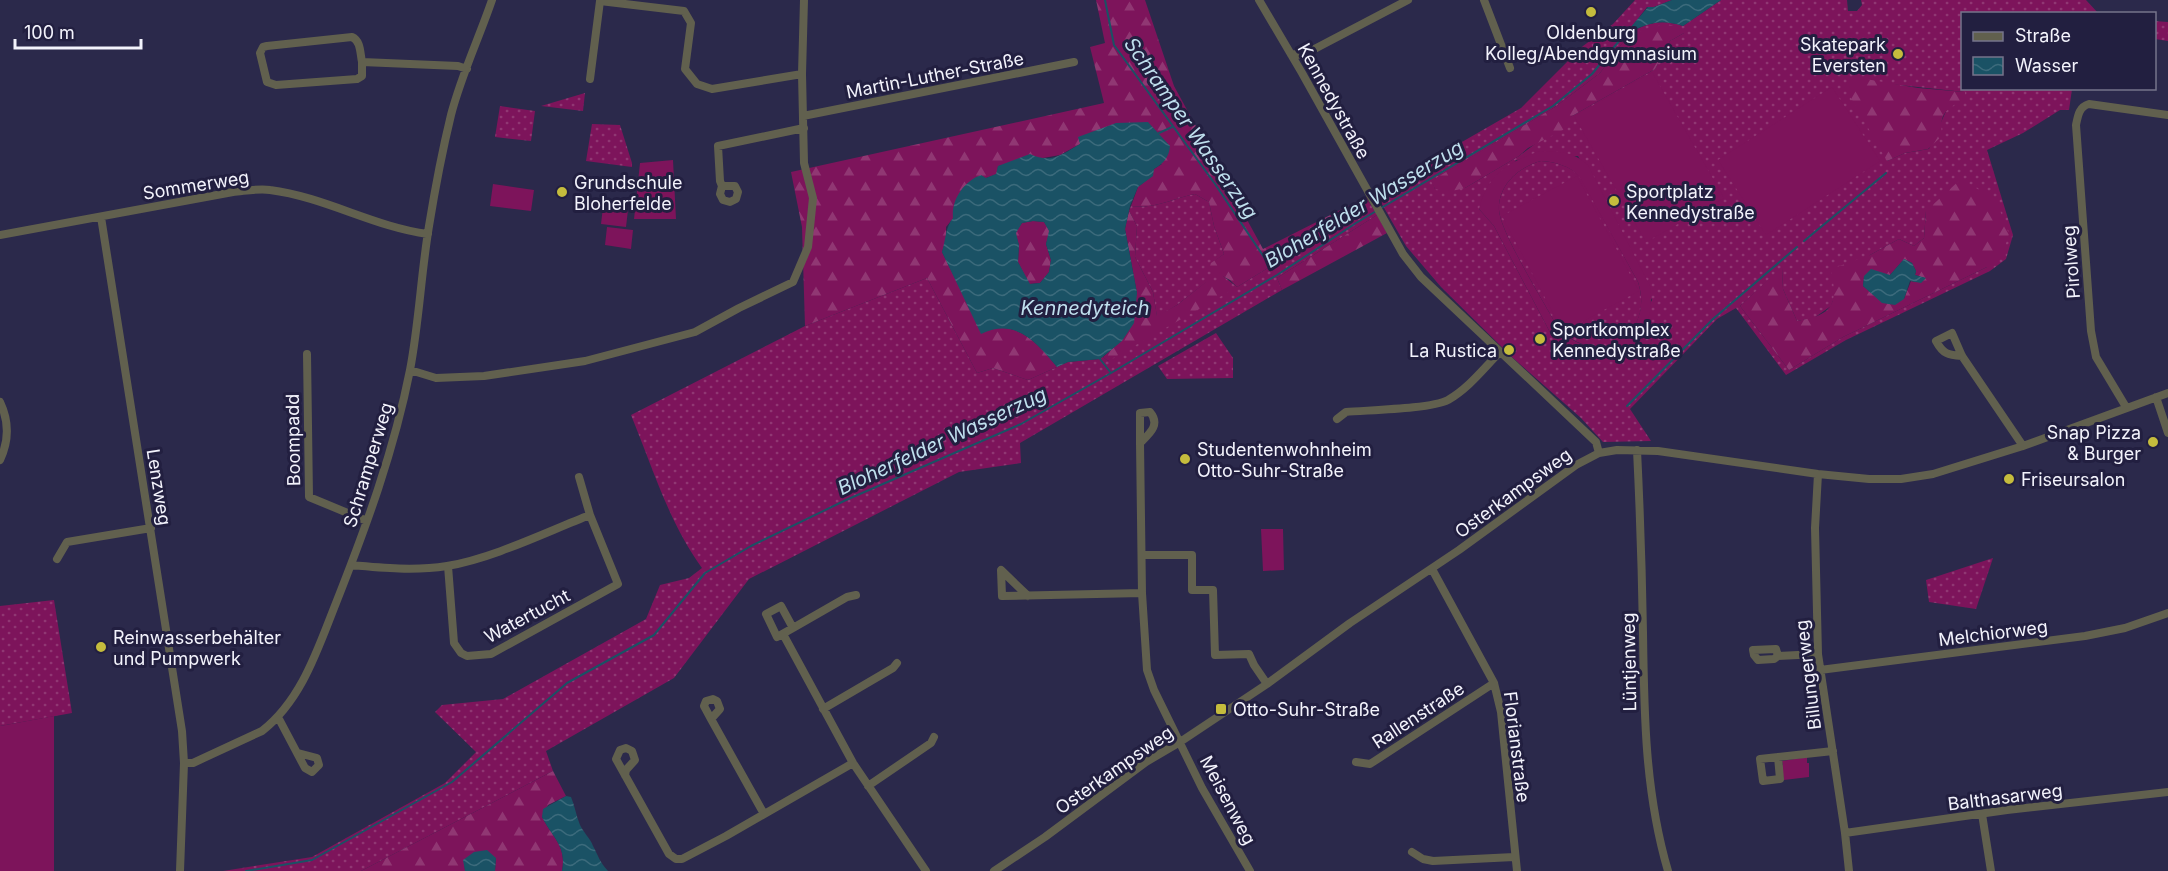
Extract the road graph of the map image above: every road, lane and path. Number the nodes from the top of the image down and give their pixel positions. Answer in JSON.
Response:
{"nodes":[{"id":1,"x":492,"y":0,"type":"edge"},
{"id":2,"x":807,"y":0,"type":"edge"},
{"id":3,"x":1259,"y":0,"type":"edge"},
{"id":4,"x":1408,"y":0,"type":"edge"},
{"id":5,"x":1484,"y":0,"type":"edge"},
{"id":6,"x":600,"y":1,"type":"edge"},
{"id":7,"x":1292,"y":54,"type":"junction"},
{"id":8,"x":362,"y":62,"type":"junction"},
{"id":9,"x":1074,"y":62,"type":"dead end"},
{"id":10,"x":1510,"y":68,"type":"dead end"},
{"id":11,"x":467,"y":69,"type":"junction"},
{"id":12,"x":802,"y":74,"type":"junction"},
{"id":13,"x":590,"y":79,"type":"dead end"},
{"id":14,"x":2168,"y":115,"type":"edge"},
{"id":15,"x":803,"y":116,"type":"junction"},
{"id":16,"x":804,"y":128,"type":"junction"},
{"id":17,"x":722,"y":186,"type":"dead end"},
{"id":18,"x":101,"y":217,"type":"junction"},
{"id":19,"x":428,"y":234,"type":"junction"},
{"id":20,"x":0,"y":235,"type":"edge"},
{"id":21,"x":1500,"y":352,"type":"junction"},
{"id":22,"x":307,"y":354,"type":"dead end"},
{"id":23,"x":1962,"y":356,"type":"dead end"},
{"id":24,"x":410,"y":370,"type":"junction"},
{"id":25,"x":2168,"y":393,"type":"edge"},
{"id":26,"x":2156,"y":397,"type":"junction"},
{"id":27,"x":0,"y":402,"type":"edge"},
{"id":28,"x":2126,"y":407,"type":"junction"},
{"id":29,"x":1337,"y":419,"type":"dead end"},
{"id":30,"x":2168,"y":432,"type":"edge"},
{"id":31,"x":1140,"y":443,"type":"dead end"},
{"id":32,"x":2023,"y":446,"type":"junction"},
{"id":33,"x":1638,"y":450,"type":"junction"},
{"id":34,"x":1599,"y":453,"type":"junction"},
{"id":35,"x":0,"y":460,"type":"edge"},
{"id":36,"x":1818,"y":474,"type":"junction"},
{"id":37,"x":579,"y":477,"type":"dead end"},
{"id":38,"x":590,"y":515,"type":"junction"},
{"id":39,"x":367,"y":521,"type":"junction"},
{"id":40,"x":151,"y":528,"type":"junction"},
{"id":41,"x":1142,"y":555,"type":"junction"},
{"id":42,"x":57,"y":559,"type":"dead end"},
{"id":43,"x":351,"y":565,"type":"junction"},
{"id":44,"x":448,"y":566,"type":"junction"},
{"id":45,"x":1432,"y":569,"type":"junction"},
{"id":46,"x":1142,"y":594,"type":"junction"},
{"id":47,"x":856,"y":595,"type":"dead end"},
{"id":48,"x":1028,"y":596,"type":"dead end"},
{"id":49,"x":2168,"y":613,"type":"edge"},
{"id":50,"x":793,"y":628,"type":"junction"},
{"id":51,"x":783,"y":634,"type":"junction"},
{"id":52,"x":1818,"y":654,"type":"junction"},
{"id":53,"x":1778,"y":656,"type":"dead end"},
{"id":54,"x":897,"y":663,"type":"dead end"},
{"id":55,"x":1820,"y":670,"type":"junction"},
{"id":56,"x":1494,"y":683,"type":"junction"},
{"id":57,"x":1267,"y":684,"type":"junction"},
{"id":58,"x":823,"y":709,"type":"junction"},
{"id":59,"x":278,"y":717,"type":"junction"},
{"id":60,"x":711,"y":720,"type":"dead end"},
{"id":61,"x":934,"y":737,"type":"dead end"},
{"id":62,"x":1180,"y":742,"type":"junction"},
{"id":63,"x":1833,"y":751,"type":"junction"},
{"id":64,"x":298,"y":753,"type":"dead end"},
{"id":65,"x":1778,"y":757,"type":"dead end"},
{"id":66,"x":1356,"y":762,"type":"dead end"},
{"id":67,"x":853,"y":763,"type":"junction"},
{"id":68,"x":184,"y":764,"type":"junction"},
{"id":69,"x":625,"y":775,"type":"dead end"},
{"id":70,"x":868,"y":786,"type":"junction"},
{"id":71,"x":2168,"y":792,"type":"edge"},
{"id":72,"x":764,"y":814,"type":"junction"},
{"id":73,"x":1982,"y":814,"type":"junction"},
{"id":74,"x":1845,"y":833,"type":"junction"},
{"id":75,"x":1412,"y":852,"type":"dead end"},
{"id":76,"x":1514,"y":858,"type":"junction"},
{"id":77,"x":180,"y":871,"type":"edge"},
{"id":78,"x":926,"y":871,"type":"edge"},
{"id":79,"x":994,"y":871,"type":"edge"},
{"id":80,"x":1250,"y":871,"type":"edge"},
{"id":81,"x":1517,"y":871,"type":"edge"},
{"id":82,"x":1668,"y":871,"type":"edge"},
{"id":83,"x":1849,"y":871,"type":"edge"},
{"id":84,"x":1991,"y":871,"type":"edge"}],
"edges":[{"from":1,"to":11,"type":"street","name":"Schramperweg"},
{"from":2,"to":12,"type":"street"},
{"from":3,"to":7,"type":"street","name":"Kennedystraße"},
{"from":4,"to":7,"type":"street"},
{"from":5,"to":10,"type":"street"},
{"from":6,"to":12,"type":"street"},
{"from":6,"to":13,"type":"street"},
{"from":7,"to":21,"type":"street","name":"Kennedystraße"},
{"from":8,"to":8,"type":"street"},
{"from":8,"to":11,"type":"street"},
{"from":9,"to":15,"type":"street","name":"Martin-Luther-Straße"},
{"from":11,"to":19,"type":"street","name":"Schramperweg"},
{"from":12,"to":15,"type":"street"},
{"from":14,"to":28,"type":"street","name":"Pirolweg"},
{"from":15,"to":16,"type":"street"},
{"from":16,"to":17,"type":"street"},
{"from":16,"to":24,"type":"street"},
{"from":18,"to":19,"type":"street","name":"Sommerweg"},
{"from":18,"to":20,"type":"street","name":"Sommerweg"},
{"from":18,"to":40,"type":"street","name":"Lenzweg"},
{"from":19,"to":24,"type":"street","name":"Schramperweg"},
{"from":21,"to":29,"type":"street"},
{"from":21,"to":34,"type":"street","name":"Kennedystraße"},
{"from":22,"to":39,"type":"street","name":"Boompadd"},
{"from":23,"to":32,"type":"street"},
{"from":24,"to":39,"type":"street","name":"Schramperweg"},
{"from":25,"to":26,"type":"street","name":"Osterkampsweg"},
{"from":26,"to":28,"type":"street","name":"Osterkampsweg"},
{"from":26,"to":30,"type":"street"},
{"from":27,"to":35,"type":"street"},
{"from":28,"to":32,"type":"street","name":"Osterkampsweg"},
{"from":31,"to":41,"type":"street"},
{"from":32,"to":36,"type":"street","name":"Osterkampsweg"},
{"from":33,"to":34,"type":"street","name":"Osterkampsweg"},
{"from":33,"to":36,"type":"street","name":"Osterkampsweg"},
{"from":33,"to":82,"type":"street","name":"Lüntjenweg"},
{"from":34,"to":45,"type":"street","name":"Osterkampsweg"},
{"from":36,"to":52,"type":"street","name":"Billungerweg"},
{"from":37,"to":38,"type":"street","name":"Watertucht"},
{"from":38,"to":44,"type":"street"},
{"from":38,"to":44,"type":"street","name":"Watertucht"},
{"from":39,"to":43,"type":"street","name":"Schramperweg"},
{"from":40,"to":42,"type":"street"},
{"from":40,"to":68,"type":"street","name":"Lenzweg"},
{"from":41,"to":46,"type":"street"},
{"from":41,"to":57,"type":"street"},
{"from":43,"to":44,"type":"street"},
{"from":43,"to":59,"type":"street","name":"Schramperweg"},
{"from":45,"to":56,"type":"street","name":"Florianstraße"},
{"from":45,"to":57,"type":"street","name":"Osterkampsweg"},
{"from":46,"to":48,"type":"street"},
{"from":46,"to":62,"type":"street"},
{"from":47,"to":50,"type":"street"},
{"from":49,"to":55,"type":"street","name":"Melchiorweg"},
{"from":50,"to":51,"type":"street"},
{"from":50,"to":51,"type":"street"},
{"from":51,"to":58,"type":"street"},
{"from":52,"to":53,"type":"street"},
{"from":52,"to":55,"type":"street","name":"Billungerweg"},
{"from":54,"to":58,"type":"street"},
{"from":55,"to":63,"type":"street","name":"Billungerweg"},
{"from":56,"to":66,"type":"street","name":"Rallenstraße"},
{"from":56,"to":76,"type":"street","name":"Florianstraße"},
{"from":57,"to":62,"type":"street","name":"Osterkampsweg"},
{"from":58,"to":67,"type":"street"},
{"from":59,"to":64,"type":"street"},
{"from":59,"to":68,"type":"street","name":"Schramperweg"},
{"from":60,"to":72,"type":"street"},
{"from":61,"to":70,"type":"street"},
{"from":62,"to":79,"type":"street","name":"Osterkampsweg"},
{"from":62,"to":80,"type":"street","name":"Meisenweg"},
{"from":63,"to":65,"type":"street"},
{"from":63,"to":74,"type":"street","name":"Billungerweg"},
{"from":67,"to":70,"type":"street"},
{"from":67,"to":72,"type":"street"},
{"from":68,"to":77,"type":"street"},
{"from":69,"to":72,"type":"street"},
{"from":70,"to":78,"type":"street"},
{"from":71,"to":73,"type":"street","name":"Balthasarweg"},
{"from":73,"to":74,"type":"street","name":"Balthasarweg"},
{"from":73,"to":84,"type":"street"},
{"from":74,"to":83,"type":"street","name":"Billungerweg"},
{"from":75,"to":76,"type":"street"},
{"from":76,"to":81,"type":"street","name":"Florianstraße"}]}
